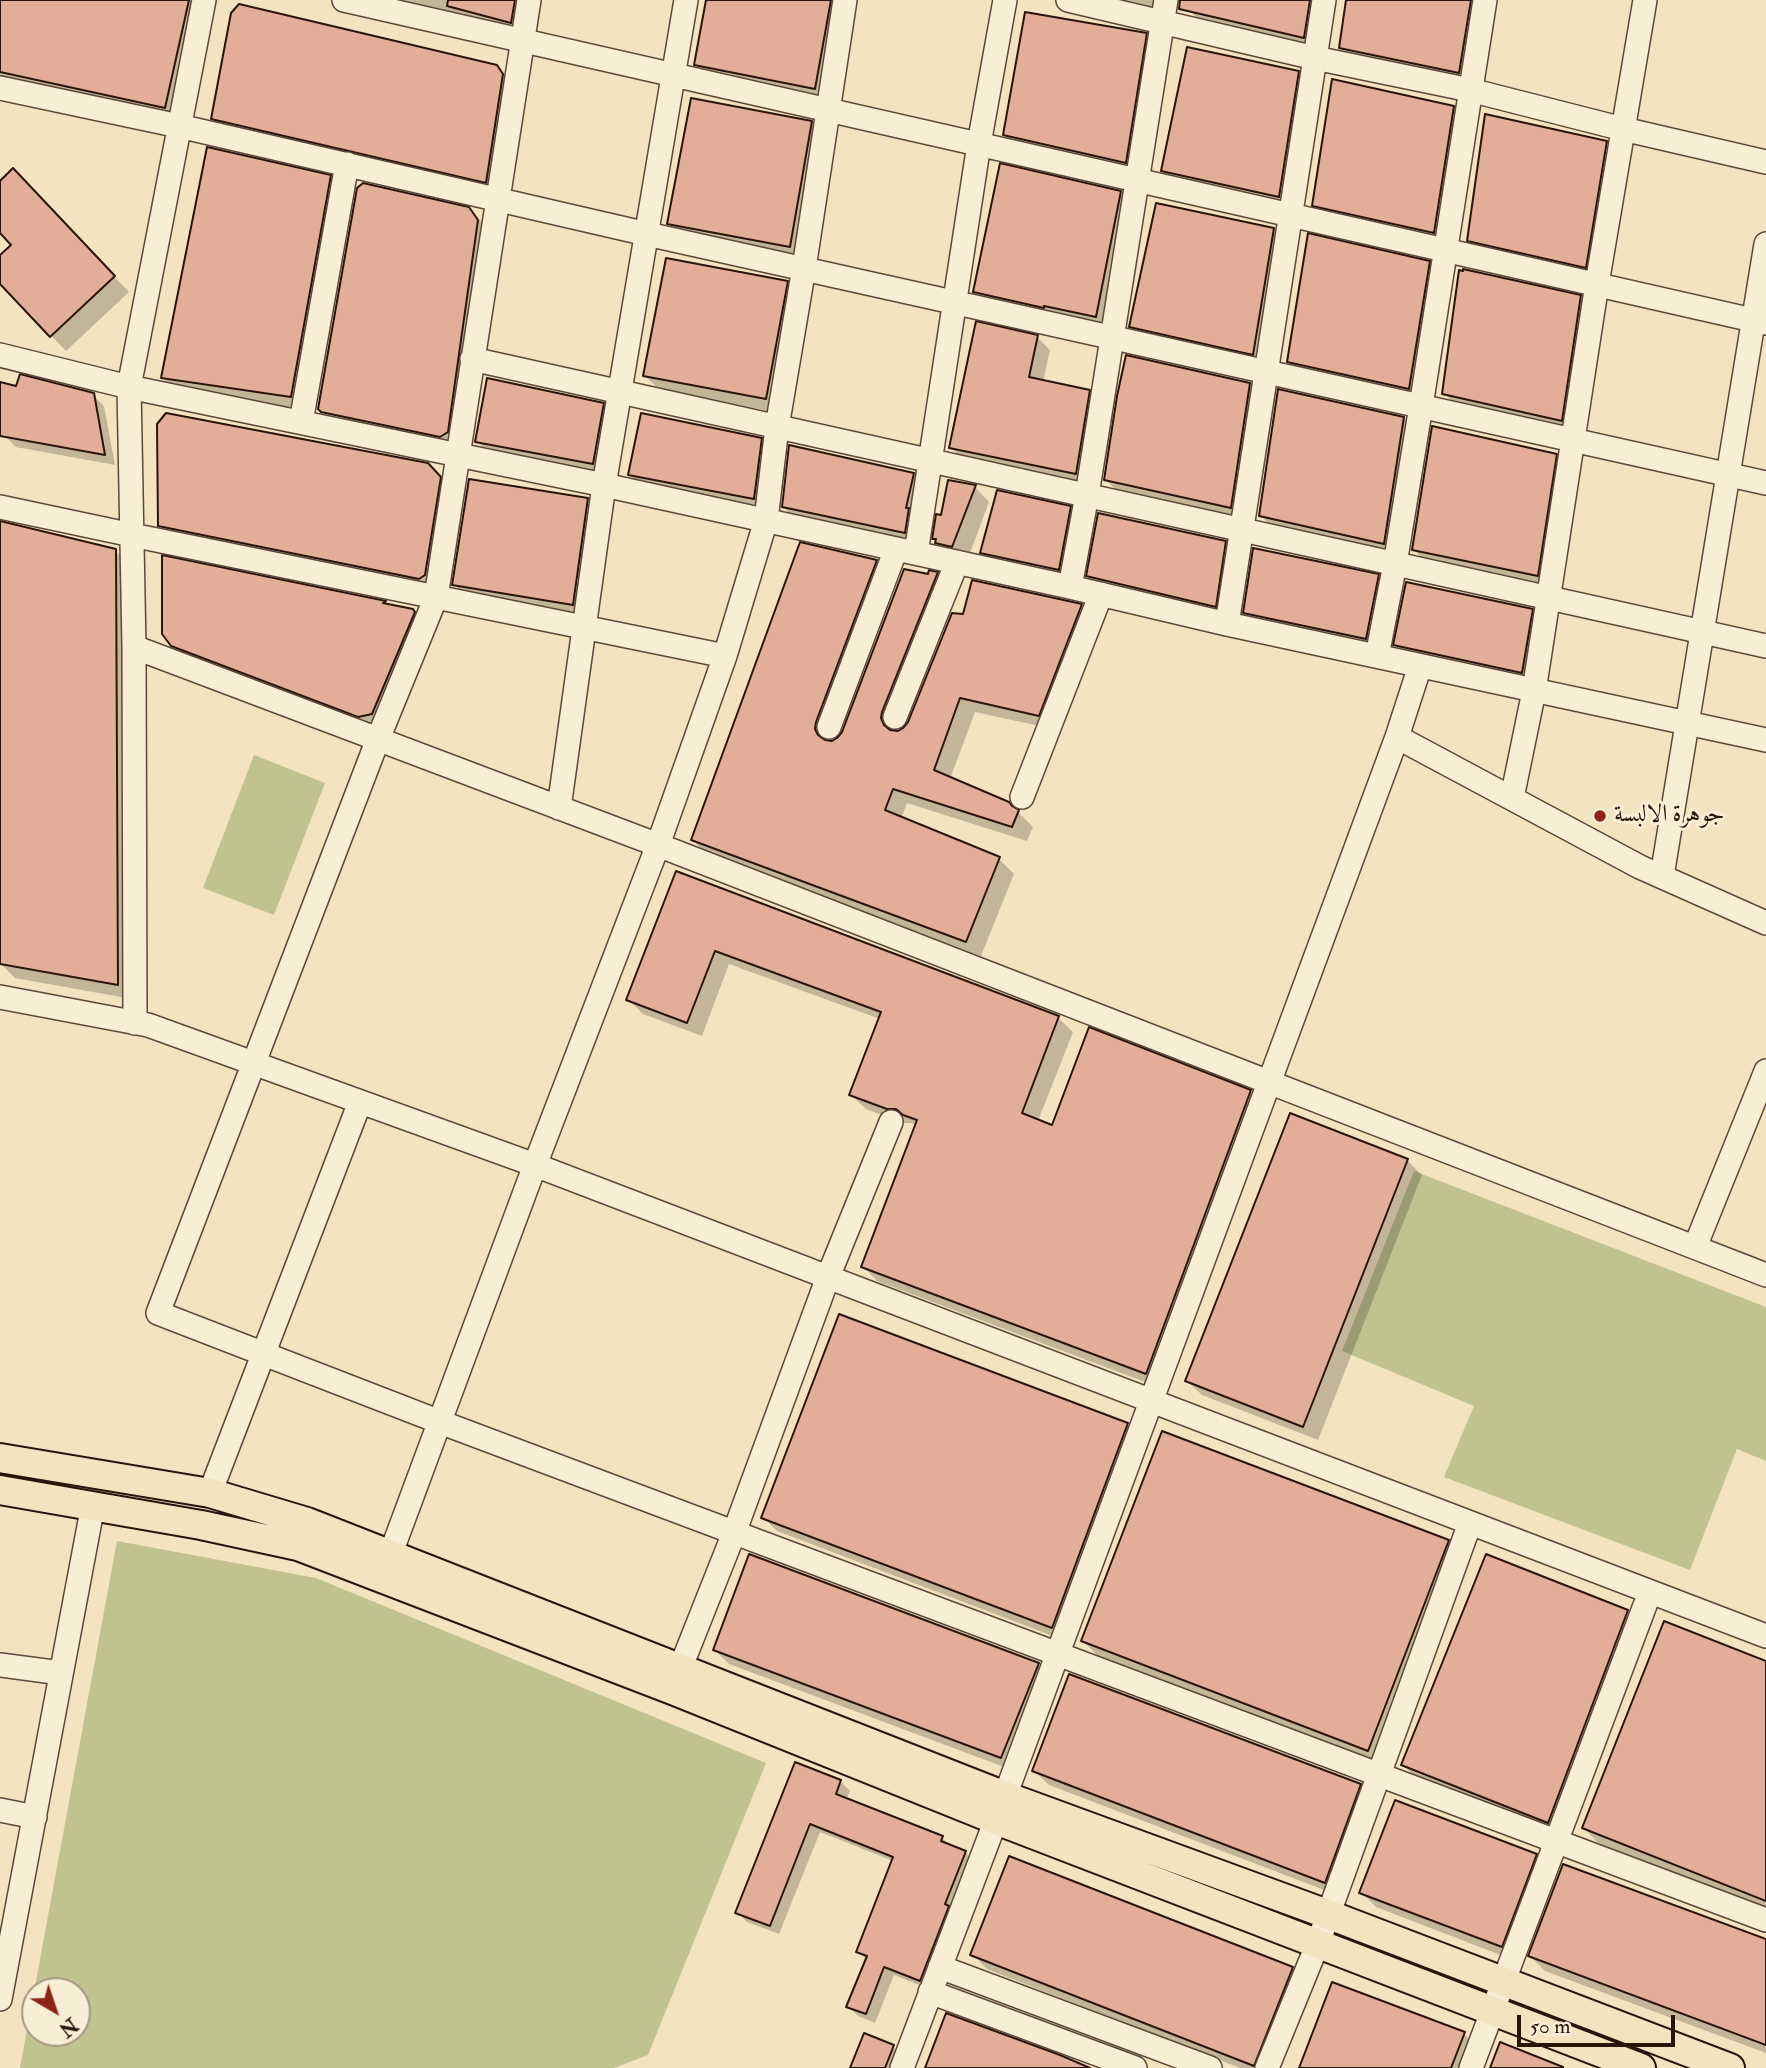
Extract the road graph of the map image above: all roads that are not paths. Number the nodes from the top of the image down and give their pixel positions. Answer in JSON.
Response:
{"nodes":[{"id":1,"x":204,"y":0,"type":"edge"},
{"id":2,"x":344,"y":0,"type":"edge"},
{"id":3,"x":528,"y":0,"type":"edge"},
{"id":4,"x":686,"y":0,"type":"edge"},
{"id":5,"x":845,"y":0,"type":"edge"},
{"id":6,"x":1005,"y":0,"type":"edge"},
{"id":7,"x":1068,"y":0,"type":"edge"},
{"id":8,"x":1324,"y":0,"type":"edge"},
{"id":9,"x":1485,"y":0,"type":"edge"},
{"id":10,"x":1644,"y":0,"type":"edge"},
{"id":11,"x":1164,"y":11,"type":"edge"},
{"id":12,"x":522,"y":40,"type":"junction"},
{"id":13,"x":1315,"y":58,"type":"junction"},
{"id":14,"x":675,"y":75,"type":"junction"},
{"id":15,"x":0,"y":88,"type":"edge"},
{"id":16,"x":1470,"y":90,"type":"junction"},
{"id":17,"x":828,"y":110,"type":"junction"},
{"id":18,"x":179,"y":126,"type":"junction"},
{"id":19,"x":1623,"y":129,"type":"junction"},
{"id":20,"x":979,"y":144,"type":"junction"},
{"id":21,"x":1766,"y":162,"type":"edge"},
{"id":22,"x":347,"y":164,"type":"junction"},
{"id":23,"x":1138,"y":179,"type":"junction"},
{"id":24,"x":498,"y":198,"type":"junction"},
{"id":25,"x":1291,"y":214,"type":"junction"},
{"id":26,"x":648,"y":234,"type":"junction"},
{"id":27,"x":1766,"y":244,"type":"edge"},
{"id":28,"x":1447,"y":250,"type":"junction"},
{"id":29,"x":804,"y":268,"type":"junction"},
{"id":30,"x":1597,"y":284,"type":"junction"},
{"id":31,"x":955,"y":301,"type":"junction"},
{"id":32,"x":1760,"y":321,"type":"edge"},
{"id":33,"x":1112,"y":336,"type":"junction"},
{"id":34,"x":0,"y":355,"type":"edge"},
{"id":35,"x":472,"y":359,"type":"junction"},
{"id":36,"x":1266,"y":371,"type":"junction"},
{"id":37,"x":129,"y":387,"type":"junction"},
{"id":38,"x":620,"y":393,"type":"junction"},
{"id":39,"x":1421,"y":406,"type":"junction"},
{"id":40,"x":301,"y":422,"type":"junction"},
{"id":41,"x":777,"y":427,"type":"junction"},
{"id":42,"x":1572,"y":440,"type":"junction"},
{"id":43,"x":457,"y":454,"type":"junction"},
{"id":44,"x":930,"y":459,"type":"junction"},
{"id":45,"x":1729,"y":475,"type":"junction"},
{"id":46,"x":1766,"y":483,"type":"edge"},
{"id":47,"x":604,"y":485,"type":"junction"},
{"id":48,"x":1087,"y":495,"type":"junction"},
{"id":49,"x":0,"y":506,"type":"edge"},
{"id":50,"x":765,"y":520,"type":"junction"},
{"id":51,"x":1241,"y":530,"type":"junction"},
{"id":52,"x":132,"y":535,"type":"junction"},
{"id":53,"x":906,"y":551,"type":"junction"},
{"id":54,"x":957,"y":562,"type":"junction"},
{"id":55,"x":1395,"y":564,"type":"junction"},
{"id":56,"x":1070,"y":587,"type":"junction"},
{"id":57,"x":1101,"y":594,"type":"junction"},
{"id":58,"x":436,"y":597,"type":"junction"},
{"id":59,"x":1548,"y":599,"type":"junction"},
{"id":60,"x":1227,"y":624,"type":"junction"},
{"id":61,"x":585,"y":626,"type":"junction"},
{"id":62,"x":1703,"y":633,"type":"junction"},
{"id":63,"x":1766,"y":646,"type":"edge"},
{"id":64,"x":134,"y":647,"type":"junction"},
{"id":65,"x":725,"y":656,"type":"junction"},
{"id":66,"x":1377,"y":656,"type":"junction"},
{"id":67,"x":1420,"y":666,"type":"junction"},
{"id":68,"x":1534,"y":691,"type":"junction"},
{"id":69,"x":895,"y":717,"type":"dead end"},
{"id":70,"x":1688,"y":725,"type":"junction"},
{"id":71,"x":829,"y":727,"type":"dead end"},
{"id":72,"x":1397,"y":737,"type":"junction"},
{"id":73,"x":378,"y":739,"type":"junction"},
{"id":74,"x":1766,"y":740,"type":"edge"},
{"id":75,"x":1022,"y":797,"type":"dead end"},
{"id":76,"x":1512,"y":798,"type":"junction"},
{"id":77,"x":559,"y":808,"type":"junction"},
{"id":78,"x":658,"y":845,"type":"junction"},
{"id":79,"x":1662,"y":876,"type":"junction"},
{"id":80,"x":1766,"y":923,"type":"edge"},
{"id":81,"x":0,"y":998,"type":"edge"},
{"id":82,"x":135,"y":1023,"type":"junction"},
{"id":83,"x":255,"y":1064,"type":"junction"},
{"id":84,"x":1766,"y":1071,"type":"edge"},
{"id":85,"x":1268,"y":1082,"type":"junction"},
{"id":86,"x":360,"y":1102,"type":"junction"},
{"id":87,"x":891,"y":1122,"type":"dead end"},
{"id":88,"x":535,"y":1165,"type":"junction"},
{"id":89,"x":1695,"y":1247,"type":"junction"},
{"id":90,"x":1766,"y":1275,"type":"edge"},
{"id":91,"x":828,"y":1277,"type":"junction"},
{"id":92,"x":262,"y":1353,"type":"junction"},
{"id":93,"x":1150,"y":1401,"type":"junction"},
{"id":94,"x":440,"y":1422,"type":"junction"},
{"id":95,"x":0,"y":1458,"type":"edge"},
{"id":96,"x":0,"y":1490,"type":"edge"},
{"id":97,"x":210,"y":1493,"type":"junction"},
{"id":98,"x":93,"y":1505,"type":"junction"},
{"id":99,"x":1470,"y":1523,"type":"junction"},
{"id":100,"x":734,"y":1532,"type":"junction"},
{"id":101,"x":386,"y":1567,"type":"junction"},
{"id":102,"x":1650,"y":1591,"type":"junction"},
{"id":103,"x":1766,"y":1636,"type":"edge"},
{"id":104,"x":1057,"y":1654,"type":"junction"},
{"id":105,"x":0,"y":1665,"type":"edge"},
{"id":106,"x":680,"y":1669,"type":"junction"},
{"id":107,"x":61,"y":1673,"type":"junction"},
{"id":108,"x":1379,"y":1775,"type":"junction"},
{"id":109,"x":1000,"y":1808,"type":"junction"},
{"id":110,"x":0,"y":1810,"type":"edge"},
{"id":111,"x":34,"y":1816,"type":"junction"},
{"id":112,"x":1555,"y":1841,"type":"junction"},
{"id":113,"x":1327,"y":1913,"type":"junction"},
{"id":114,"x":1766,"y":1920,"type":"edge"},
{"id":115,"x":1318,"y":1943,"type":"junction"},
{"id":116,"x":940,"y":1968,"type":"junction"},
{"id":117,"x":1503,"y":1980,"type":"junction"},
{"id":118,"x":930,"y":1992,"type":"junction"},
{"id":119,"x":0,"y":1999,"type":"edge"},
{"id":120,"x":1492,"y":2011,"type":"junction"},
{"id":121,"x":902,"y":2068,"type":"edge"},
{"id":122,"x":1135,"y":2068,"type":"edge"},
{"id":123,"x":1210,"y":2068,"type":"edge"},
{"id":124,"x":1267,"y":2068,"type":"edge"},
{"id":125,"x":1471,"y":2068,"type":"edge"},
{"id":126,"x":1640,"y":2068,"type":"edge"},
{"id":127,"x":1730,"y":2068,"type":"edge"}],
"edges":[{"from":1,"to":18,"type":"street"},
{"from":2,"to":12,"type":"street"},
{"from":3,"to":12,"type":"street"},
{"from":4,"to":14,"type":"street"},
{"from":5,"to":17,"type":"street"},
{"from":6,"to":20,"type":"street"},
{"from":7,"to":11,"type":"street"},
{"from":8,"to":13,"type":"street"},
{"from":9,"to":16,"type":"street"},
{"from":10,"to":19,"type":"street"},
{"from":11,"to":13,"type":"street"},
{"from":11,"to":23,"type":"street"},
{"from":12,"to":14,"type":"street"},
{"from":12,"to":24,"type":"street"},
{"from":13,"to":16,"type":"street"},
{"from":13,"to":25,"type":"street"},
{"from":14,"to":17,"type":"street"},
{"from":14,"to":26,"type":"street"},
{"from":15,"to":18,"type":"street"},
{"from":16,"to":19,"type":"street"},
{"from":16,"to":28,"type":"street"},
{"from":17,"to":20,"type":"street"},
{"from":17,"to":29,"type":"street"},
{"from":18,"to":22,"type":"street"},
{"from":18,"to":37,"type":"street"},
{"from":19,"to":21,"type":"street"},
{"from":19,"to":30,"type":"street"},
{"from":20,"to":23,"type":"street"},
{"from":20,"to":31,"type":"street"},
{"from":22,"to":24,"type":"street"},
{"from":22,"to":40,"type":"street"},
{"from":23,"to":25,"type":"street"},
{"from":23,"to":33,"type":"street"},
{"from":24,"to":26,"type":"street"},
{"from":24,"to":35,"type":"street"},
{"from":25,"to":28,"type":"street"},
{"from":25,"to":36,"type":"street"},
{"from":26,"to":29,"type":"street"},
{"from":26,"to":38,"type":"street"},
{"from":27,"to":32,"type":"street"},
{"from":28,"to":30,"type":"street"},
{"from":28,"to":39,"type":"street"},
{"from":29,"to":31,"type":"street"},
{"from":29,"to":41,"type":"street"},
{"from":30,"to":32,"type":"street"},
{"from":30,"to":42,"type":"street"},
{"from":31,"to":33,"type":"street"},
{"from":31,"to":44,"type":"street"},
{"from":32,"to":45,"type":"street"},
{"from":33,"to":36,"type":"street"},
{"from":33,"to":48,"type":"street"},
{"from":34,"to":37,"type":"street"},
{"from":35,"to":38,"type":"street"},
{"from":35,"to":43,"type":"street"},
{"from":36,"to":39,"type":"street"},
{"from":36,"to":51,"type":"street"},
{"from":37,"to":40,"type":"street"},
{"from":37,"to":52,"type":"street"},
{"from":38,"to":41,"type":"street"},
{"from":38,"to":47,"type":"street"},
{"from":39,"to":42,"type":"street"},
{"from":39,"to":55,"type":"street"},
{"from":40,"to":43,"type":"street"},
{"from":41,"to":44,"type":"street"},
{"from":41,"to":50,"type":"street"},
{"from":42,"to":45,"type":"street"},
{"from":42,"to":59,"type":"street"},
{"from":43,"to":47,"type":"street"},
{"from":43,"to":58,"type":"street"},
{"from":44,"to":48,"type":"street"},
{"from":44,"to":53,"type":"street"},
{"from":45,"to":46,"type":"street"},
{"from":45,"to":62,"type":"street"},
{"from":47,"to":50,"type":"street"},
{"from":47,"to":61,"type":"street"},
{"from":48,"to":51,"type":"street"},
{"from":48,"to":56,"type":"street"},
{"from":49,"to":52,"type":"street"},
{"from":50,"to":53,"type":"street"},
{"from":50,"to":65,"type":"street"},
{"from":51,"to":55,"type":"street"},
{"from":51,"to":60,"type":"street"},
{"from":52,"to":58,"type":"street"},
{"from":52,"to":64,"type":"street"},
{"from":53,"to":54,"type":"street"},
{"from":53,"to":71,"type":"street"},
{"from":54,"to":56,"type":"street"},
{"from":54,"to":69,"type":"street"},
{"from":55,"to":59,"type":"street"},
{"from":55,"to":66,"type":"street"},
{"from":56,"to":57,"type":"street"},
{"from":57,"to":60,"type":"street"},
{"from":57,"to":75,"type":"street"},
{"from":58,"to":61,"type":"street"},
{"from":58,"to":73,"type":"street"},
{"from":59,"to":62,"type":"street"},
{"from":59,"to":68,"type":"street"},
{"from":60,"to":66,"type":"street"},
{"from":61,"to":65,"type":"street"},
{"from":61,"to":77,"type":"street"},
{"from":62,"to":63,"type":"street"},
{"from":62,"to":70,"type":"street"},
{"from":64,"to":73,"type":"street"},
{"from":64,"to":82,"type":"street"},
{"from":65,"to":78,"type":"street"},
{"from":66,"to":67,"type":"street"},
{"from":67,"to":68,"type":"street"},
{"from":67,"to":72,"type":"street"},
{"from":68,"to":70,"type":"street"},
{"from":68,"to":76,"type":"street"},
{"from":70,"to":74,"type":"street"},
{"from":70,"to":79,"type":"street"},
{"from":72,"to":76,"type":"street"},
{"from":72,"to":85,"type":"street"},
{"from":73,"to":77,"type":"street"},
{"from":73,"to":83,"type":"street"},
{"from":76,"to":79,"type":"street"},
{"from":77,"to":78,"type":"street"},
{"from":78,"to":85,"type":"street"},
{"from":78,"to":88,"type":"street"},
{"from":79,"to":80,"type":"street"},
{"from":81,"to":82,"type":"street"},
{"from":82,"to":83,"type":"street"},
{"from":83,"to":86,"type":"street"},
{"from":83,"to":92,"type":"street"},
{"from":84,"to":89,"type":"street"},
{"from":85,"to":89,"type":"street"},
{"from":85,"to":93,"type":"street"},
{"from":86,"to":88,"type":"street"},
{"from":86,"to":92,"type":"street"},
{"from":87,"to":91,"type":"street"},
{"from":88,"to":91,"type":"street"},
{"from":88,"to":94,"type":"street"},
{"from":89,"to":90,"type":"street"},
{"from":91,"to":93,"type":"street"},
{"from":91,"to":100,"type":"street"},
{"from":92,"to":94,"type":"street"},
{"from":92,"to":97,"type":"street"},
{"from":93,"to":99,"type":"street"},
{"from":93,"to":104,"type":"street"},
{"from":94,"to":100,"type":"street"},
{"from":94,"to":101,"type":"street"},
{"from":95,"to":97,"type":"main road"},
{"from":96,"to":98,"type":"main road"},
{"from":97,"to":101,"type":"main road"},
{"from":98,"to":101,"type":"main road"},
{"from":98,"to":107,"type":"street"},
{"from":99,"to":102,"type":"street"},
{"from":99,"to":108,"type":"street"},
{"from":100,"to":104,"type":"street"},
{"from":100,"to":106,"type":"street"},
{"from":101,"to":106,"type":"main road"},
{"from":101,"to":109,"type":"main road"},
{"from":102,"to":103,"type":"street"},
{"from":102,"to":112,"type":"street"},
{"from":104,"to":108,"type":"street"},
{"from":104,"to":109,"type":"street"},
{"from":105,"to":107,"type":"street"},
{"from":106,"to":109,"type":"main road"},
{"from":107,"to":111,"type":"street"},
{"from":108,"to":112,"type":"street"},
{"from":108,"to":113,"type":"street"},
{"from":109,"to":113,"type":"main road"},
{"from":109,"to":115,"type":"main road"},
{"from":109,"to":116,"type":"street"},
{"from":110,"to":111,"type":"street"},
{"from":111,"to":119,"type":"street"},
{"from":112,"to":114,"type":"street"},
{"from":112,"to":117,"type":"street"},
{"from":113,"to":115,"type":"street"},
{"from":113,"to":117,"type":"main road"},
{"from":115,"to":120,"type":"main road"},
{"from":115,"to":124,"type":"street"},
{"from":116,"to":118,"type":"street"},
{"from":116,"to":123,"type":"street"},
{"from":117,"to":120,"type":"street"},
{"from":117,"to":127,"type":"main road"},
{"from":118,"to":121,"type":"street"},
{"from":118,"to":122,"type":"street"},
{"from":120,"to":125,"type":"street"},
{"from":120,"to":126,"type":"main road"}]}
